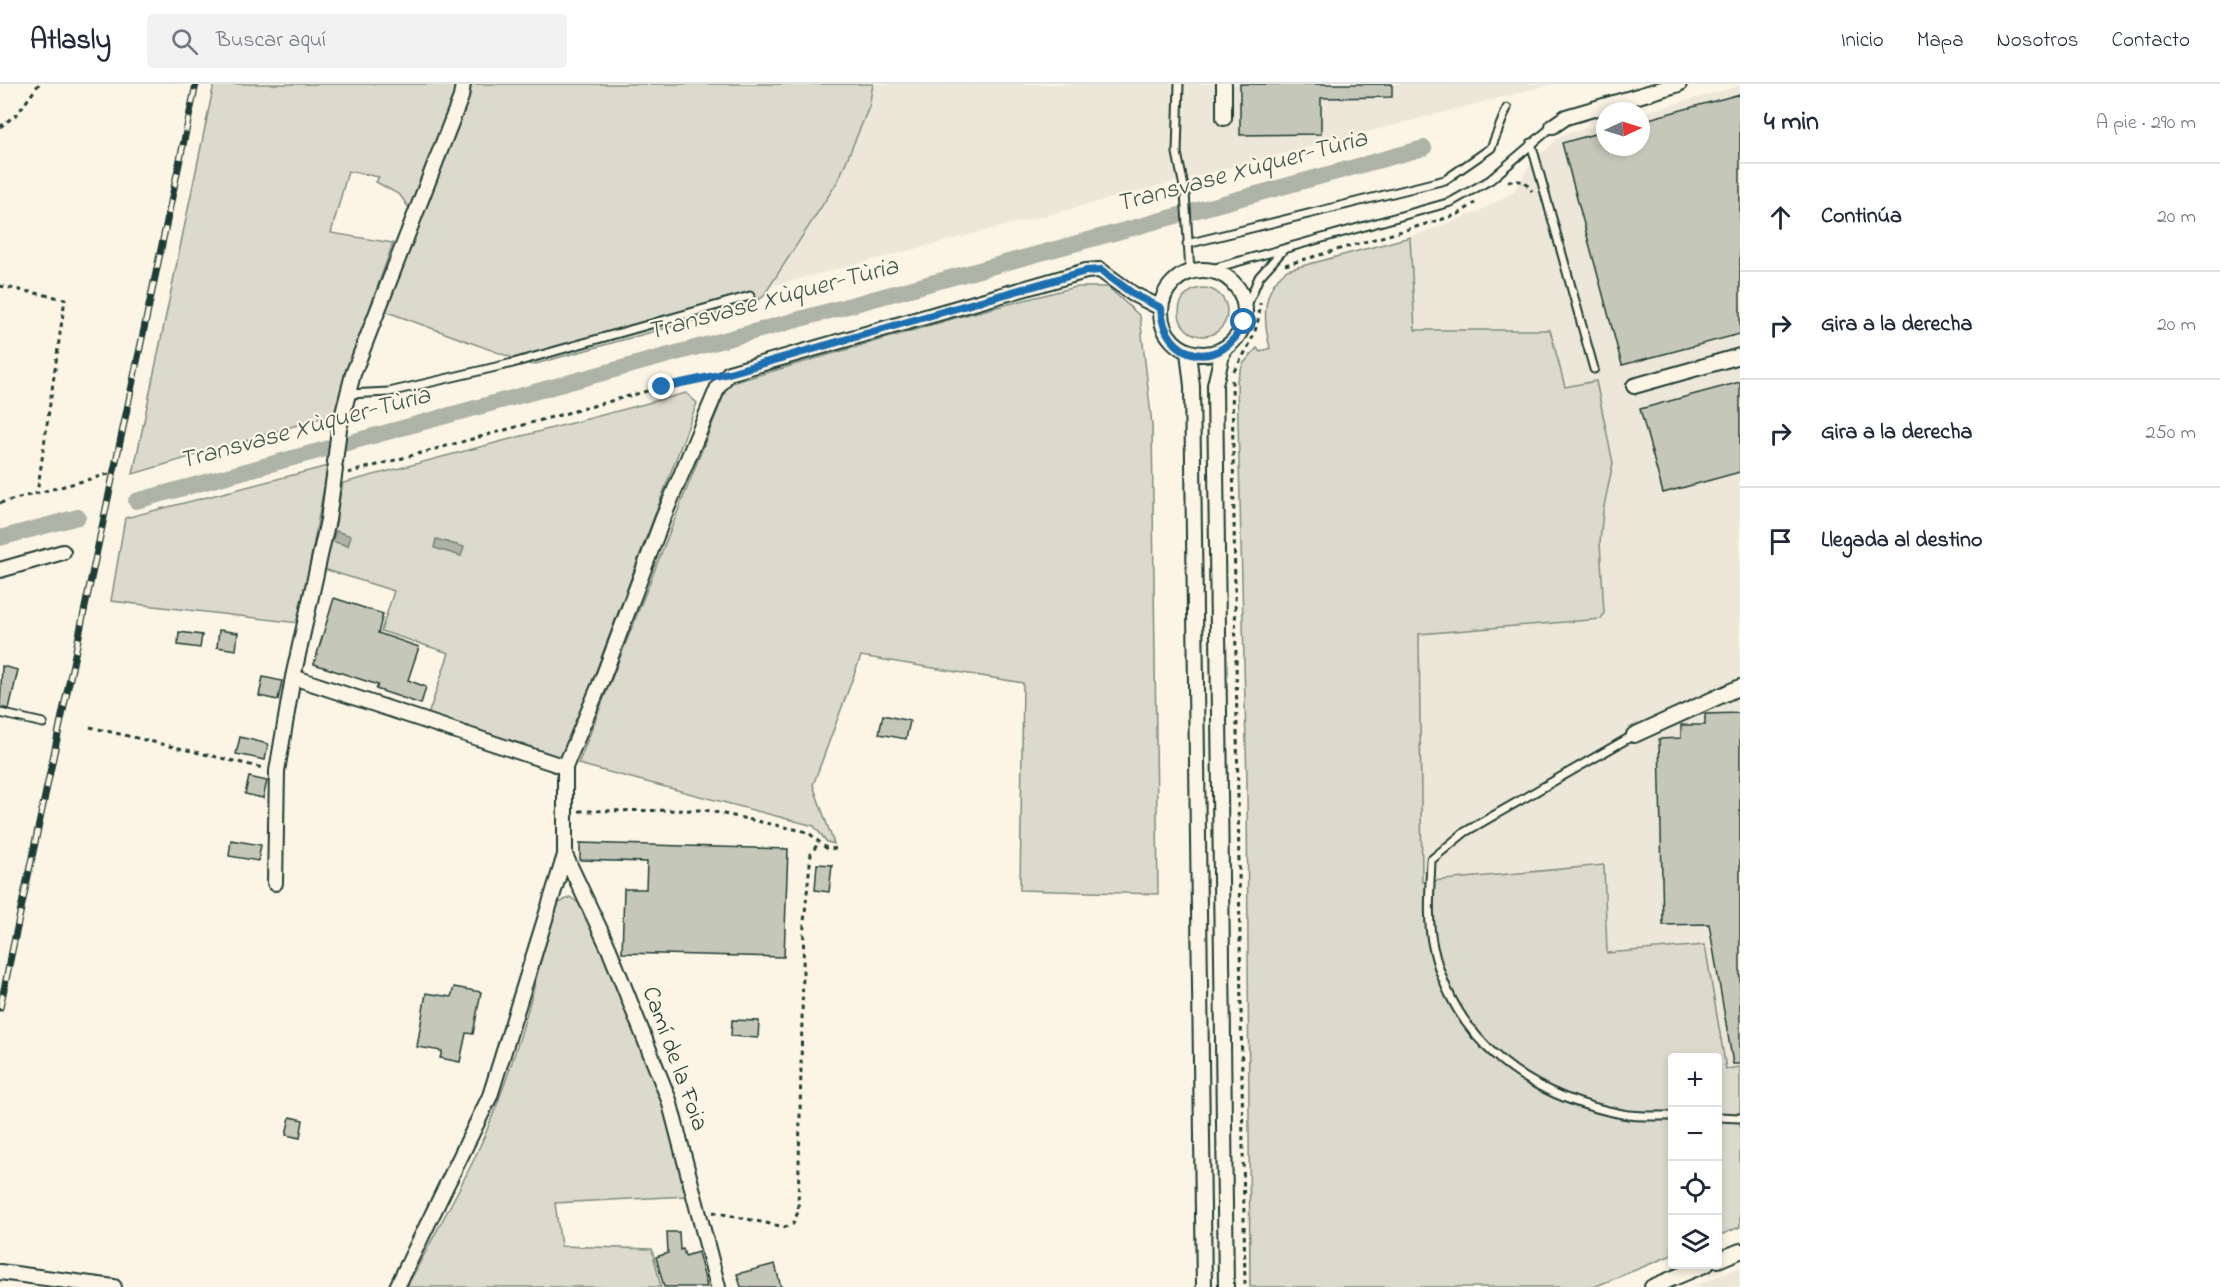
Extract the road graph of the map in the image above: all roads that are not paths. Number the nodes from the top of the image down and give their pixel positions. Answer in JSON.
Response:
{"nodes":[{"id":1,"x":463,"y":84,"type":"edge"},
{"id":2,"x":1179,"y":84,"type":"edge"},
{"id":3,"x":1224,"y":84,"type":"edge"},
{"id":4,"x":1679,"y":84,"type":"edge"},
{"id":5,"x":1507,"y":108,"type":"dead end"},
{"id":6,"x":1224,"y":118,"type":"dead end"},
{"id":7,"x":1553,"y":126,"type":"joint"},
{"id":8,"x":1531,"y":143,"type":"junction"},
{"id":9,"x":1187,"y":240,"type":"junction"},
{"id":10,"x":1284,"y":249,"type":"junction"},
{"id":11,"x":1208,"y":270,"type":"junction"},
{"id":12,"x":1190,"y":272,"type":"junction"},
{"id":13,"x":750,"y":296,"type":"dead end"},
{"id":14,"x":1161,"y":308,"type":"junction"},
{"id":15,"x":1245,"y":310,"type":"junction"},
{"id":16,"x":1223,"y":350,"type":"junction"},
{"id":17,"x":1188,"y":352,"type":"junction"},
{"id":18,"x":1740,"y":357,"type":"edge"},
{"id":19,"x":1594,"y":369,"type":"dead end"},
{"id":20,"x":1634,"y":386,"type":"dead end"},
{"id":21,"x":348,"y":394,"type":"junction"},
{"id":22,"x":63,"y":552,"type":"dead end"},
{"id":23,"x":0,"y":570,"type":"edge"},
{"id":24,"x":293,"y":677,"type":"junction"},
{"id":25,"x":1740,"y":687,"type":"edge"},
{"id":26,"x":0,"y":713,"type":"edge"},
{"id":27,"x":43,"y":723,"type":"dead end"},
{"id":28,"x":1634,"y":735,"type":"joint"},
{"id":29,"x":565,"y":767,"type":"junction"},
{"id":30,"x":565,"y":855,"type":"junction"},
{"id":31,"x":274,"y":883,"type":"dead end"},
{"id":32,"x":1668,"y":1116,"type":"edge"},
{"id":33,"x":1722,"y":1117,"type":"edge"},
{"id":34,"x":1740,"y":1118,"type":"edge"},
{"id":35,"x":1740,"y":1251,"type":"edge"},
{"id":36,"x":1722,"y":1258,"type":"edge"},
{"id":37,"x":1695,"y":1269,"type":"edge"},
{"id":38,"x":0,"y":1272,"type":"edge"},
{"id":39,"x":114,"y":1287,"type":"edge"},
{"id":40,"x":397,"y":1287,"type":"edge"},
{"id":41,"x":718,"y":1287,"type":"edge"},
{"id":42,"x":1204,"y":1287,"type":"edge"},
{"id":43,"x":1226,"y":1287,"type":"edge"},
{"id":44,"x":1652,"y":1287,"type":"edge"}],
"edges":[{"from":1,"to":21,"type":"street"},
{"from":2,"to":9,"type":"lane"},
{"from":3,"to":6,"type":"street"},
{"from":4,"to":7,"type":"street"},
{"from":5,"to":9,"type":"lane"},
{"from":7,"to":8,"type":"lane"},
{"from":8,"to":10,"type":"lane"},
{"from":8,"to":19,"type":"lane"},
{"from":9,"to":12,"type":"lane"},
{"from":10,"to":11,"type":"lane"},
{"from":10,"to":15,"type":"lane"},
{"from":11,"to":12,"type":"street"},
{"from":11,"to":15,"type":"street"},
{"from":12,"to":14,"type":"street"},
{"from":13,"to":21,"type":"lane"},
{"from":14,"to":17,"type":"street"},
{"from":14,"to":29,"type":"street"},
{"from":15,"to":16,"type":"street"},
{"from":16,"to":17,"type":"street"},
{"from":16,"to":43,"type":"street"},
{"from":17,"to":42,"type":"street"},
{"from":18,"to":20,"type":"street"},
{"from":21,"to":24,"type":"street"},
{"from":22,"to":23,"type":"street"},
{"from":24,"to":29,"type":"street"},
{"from":24,"to":31,"type":"street"},
{"from":25,"to":28,"type":"street"},
{"from":26,"to":27,"type":"lane"},
{"from":28,"to":32,"type":"lane"},
{"from":29,"to":30,"type":"street"},
{"from":30,"to":40,"type":"street"},
{"from":30,"to":41,"type":"street","name":"Camí de la Foia"},
{"from":33,"to":34,"type":"lane"},
{"from":35,"to":36,"type":"street"},
{"from":37,"to":44,"type":"street"},
{"from":38,"to":39,"type":"street"}]}
